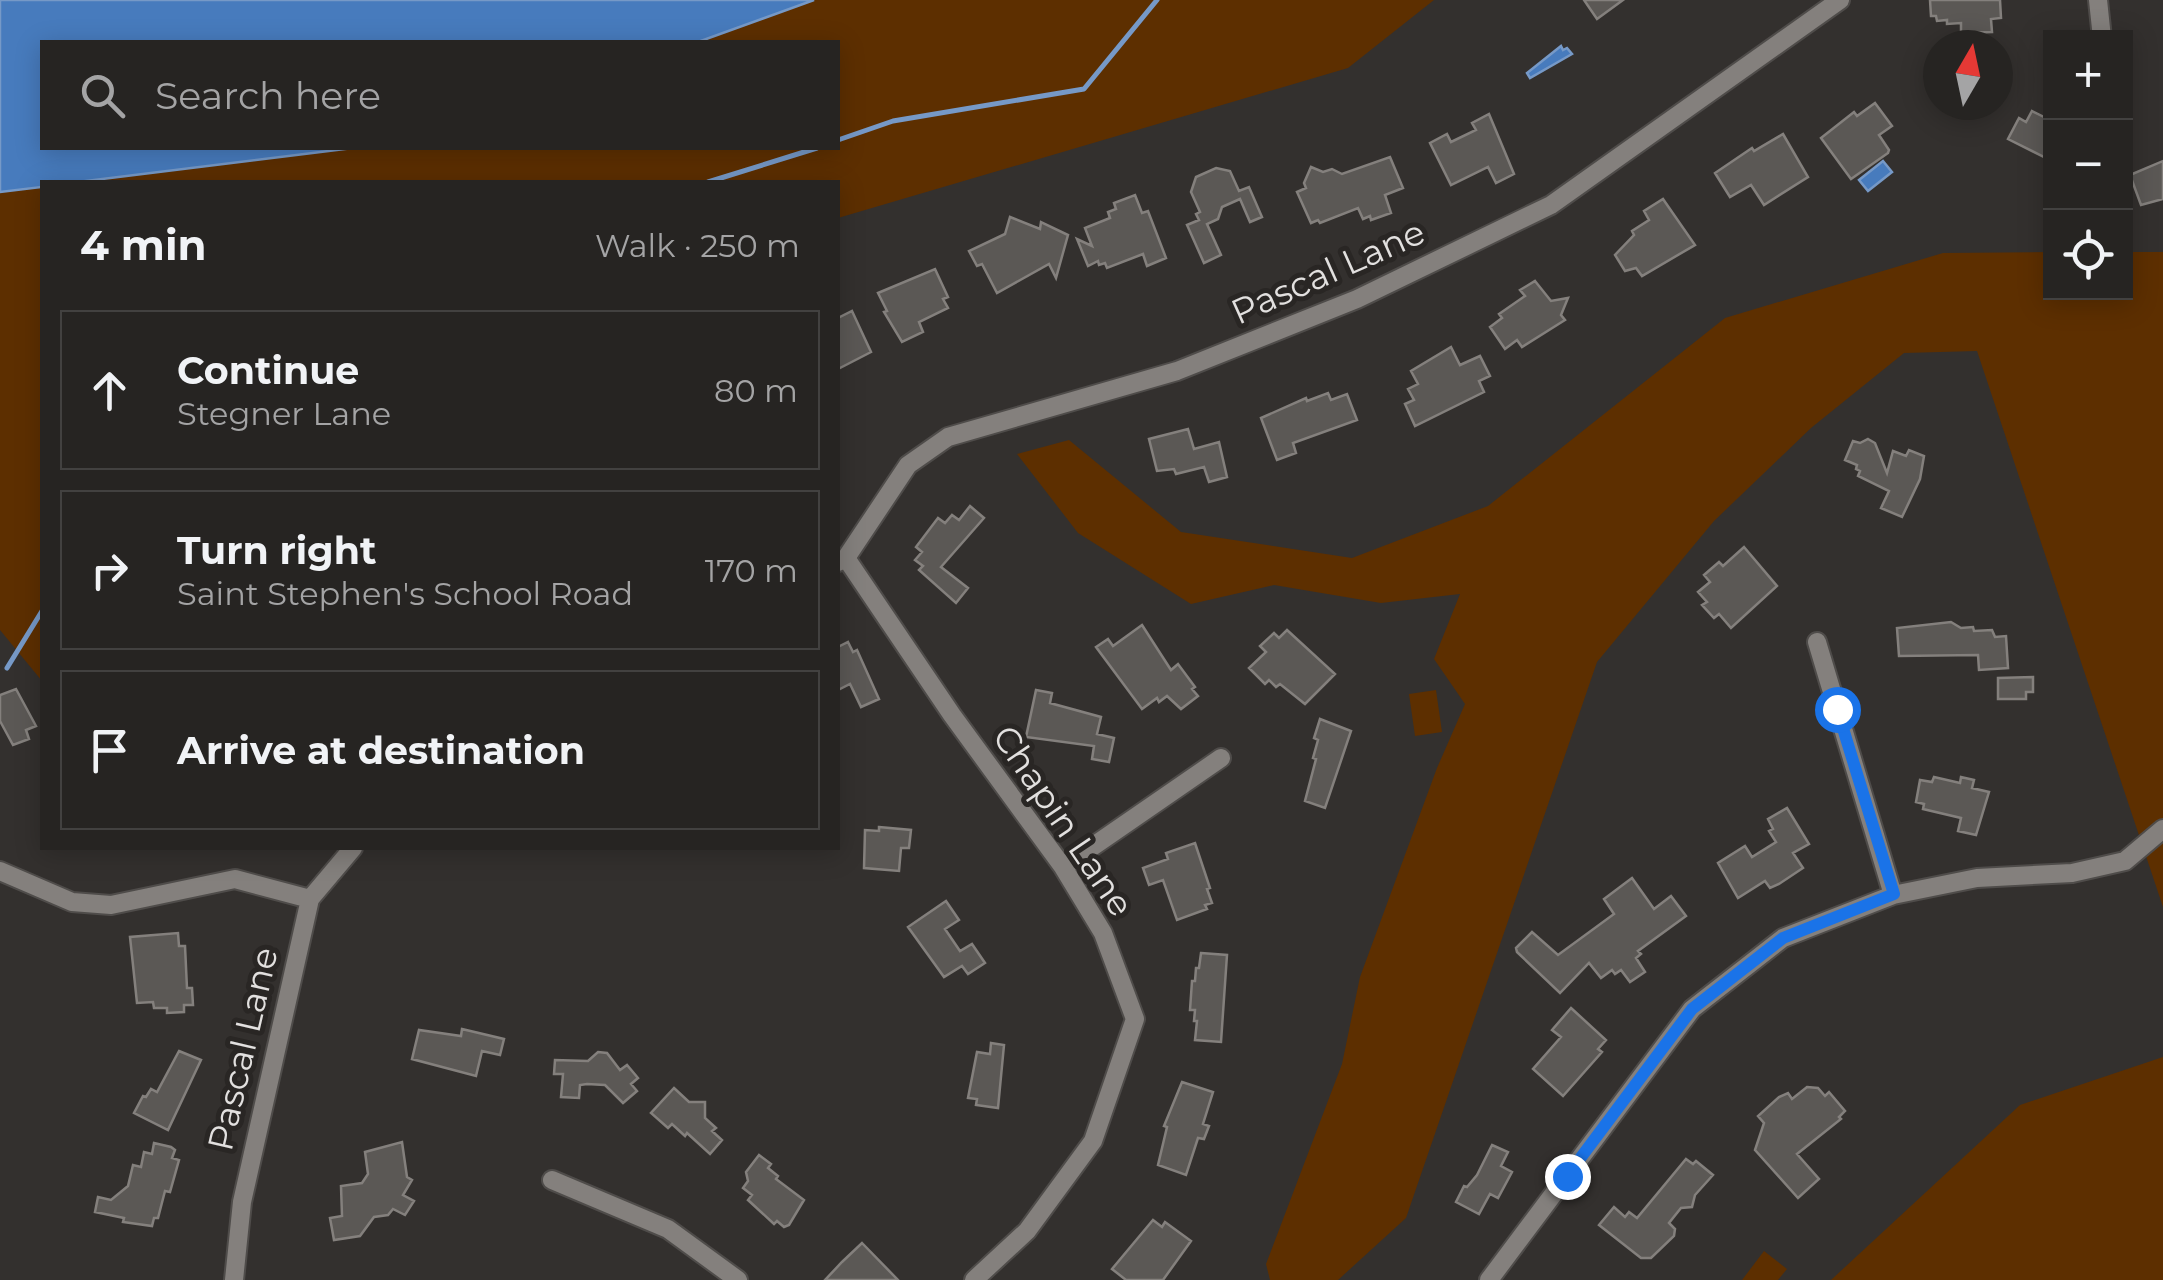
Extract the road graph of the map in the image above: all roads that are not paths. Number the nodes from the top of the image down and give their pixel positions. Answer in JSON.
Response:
{"nodes":[{"id":1,"x":1840,"y":0,"type":"edge"},
{"id":2,"x":2098,"y":0,"type":"edge"},
{"id":3,"x":2101,"y":30,"type":"edge"},
{"id":4,"x":842,"y":560,"type":"edge"},
{"id":5,"x":1817,"y":642,"type":"dead end"},
{"id":6,"x":1221,"y":758,"type":"dead end"},
{"id":7,"x":2163,"y":828,"type":"edge"},
{"id":8,"x":352,"y":850,"type":"edge"},
{"id":9,"x":1063,"y":867,"type":"junction"},
{"id":10,"x":0,"y":871,"type":"edge"},
{"id":11,"x":1894,"y":894,"type":"junction"},
{"id":12,"x":310,"y":899,"type":"junction"},
{"id":13,"x":552,"y":1180,"type":"dead end"},
{"id":14,"x":234,"y":1280,"type":"edge"},
{"id":15,"x":738,"y":1280,"type":"edge"},
{"id":16,"x":974,"y":1280,"type":"edge"},
{"id":17,"x":1489,"y":1280,"type":"edge"}],
"edges":[{"from":1,"to":4,"type":"street","name":"Pascal Lane"},
{"from":2,"to":3,"type":"street"},
{"from":4,"to":9,"type":"street","name":"Chapin Lane"},
{"from":5,"to":11,"type":"street"},
{"from":6,"to":9,"type":"street"},
{"from":7,"to":11,"type":"street"},
{"from":8,"to":12,"type":"street","name":"Pascal Lane"},
{"from":9,"to":16,"type":"street","name":"Chapin Lane"},
{"from":10,"to":12,"type":"street"},
{"from":11,"to":17,"type":"street"},
{"from":12,"to":14,"type":"street","name":"Pascal Lane"},
{"from":13,"to":15,"type":"street"}]}
